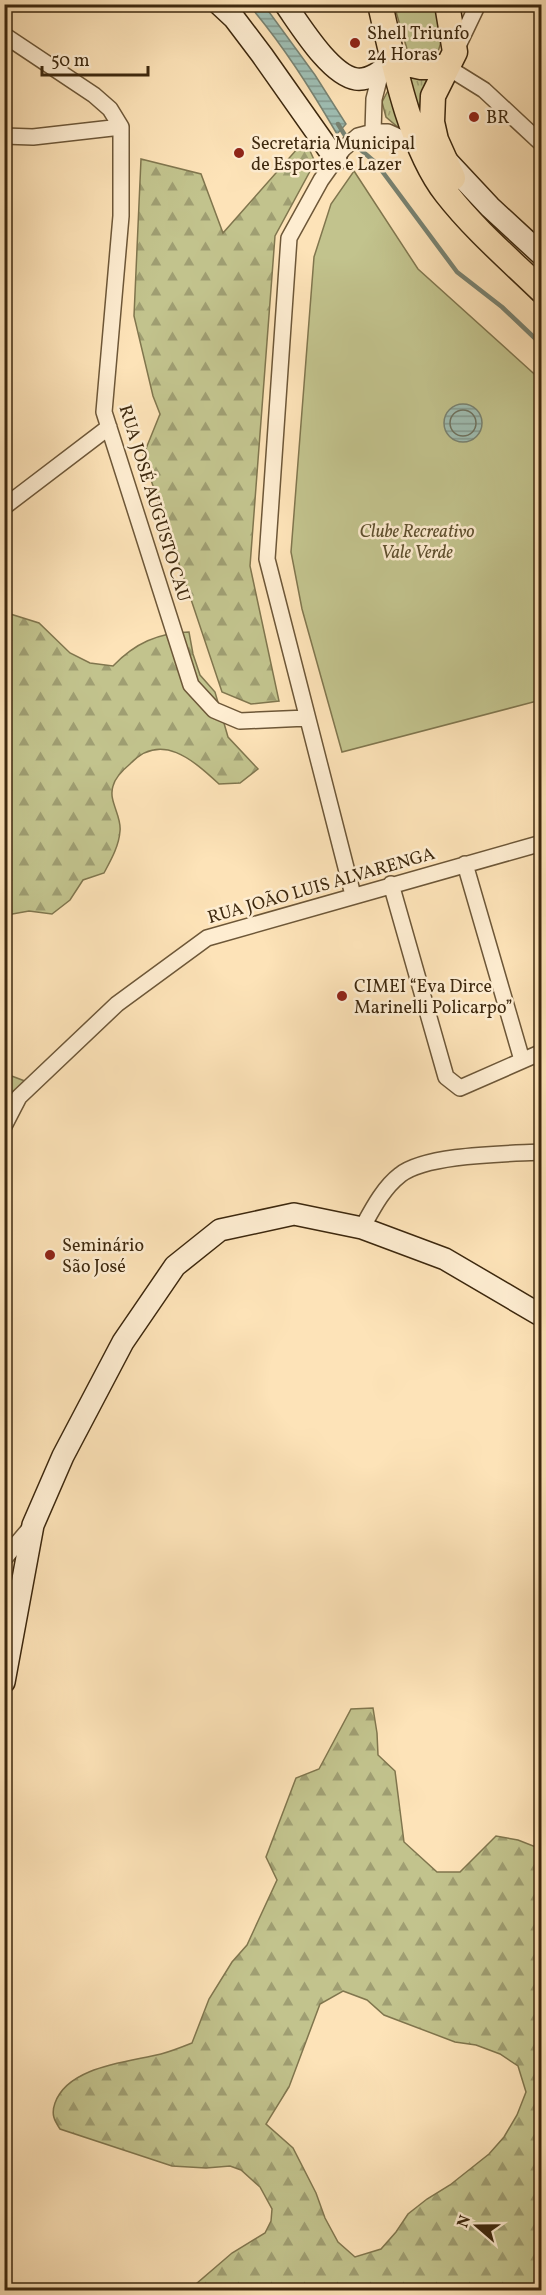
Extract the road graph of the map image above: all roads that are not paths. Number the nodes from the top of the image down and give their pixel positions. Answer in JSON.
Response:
{"nodes":[{"id":1,"x":219,"y":4,"type":"edge"},
{"id":2,"x":285,"y":4,"type":"edge"},
{"id":3,"x":380,"y":4,"type":"edge"},
{"id":4,"x":447,"y":4,"type":"edge"},
{"id":5,"x":478,"y":4,"type":"edge"},
{"id":6,"x":4,"y":35,"type":"edge"},
{"id":7,"x":451,"y":60,"type":"junction"},
{"id":8,"x":387,"y":66,"type":"junction"},
{"id":9,"x":121,"y":127,"type":"junction"},
{"id":10,"x":365,"y":134,"type":"junction"},
{"id":11,"x":4,"y":136,"type":"edge"},
{"id":12,"x":542,"y":144,"type":"edge"},
{"id":13,"x":419,"y":146,"type":"junction"},
{"id":14,"x":339,"y":154,"type":"junction"},
{"id":15,"x":442,"y":155,"type":"junction"},
{"id":16,"x":542,"y":255,"type":"edge"},
{"id":17,"x":542,"y":270,"type":"edge"},
{"id":18,"x":542,"y":291,"type":"edge"},
{"id":19,"x":109,"y":427,"type":"junction"},
{"id":20,"x":4,"y":507,"type":"edge"},
{"id":21,"x":307,"y":718,"type":"junction"},
{"id":22,"x":542,"y":843,"type":"edge"},
{"id":23,"x":465,"y":864,"type":"junction"},
{"id":24,"x":391,"y":884,"type":"junction"},
{"id":25,"x":353,"y":895,"type":"junction"},
{"id":26,"x":542,"y":1052,"type":"edge"},
{"id":27,"x":522,"y":1060,"type":"junction"},
{"id":28,"x":4,"y":1126,"type":"edge"},
{"id":29,"x":542,"y":1152,"type":"edge"},
{"id":30,"x":362,"y":1228,"type":"junction"},
{"id":31,"x":542,"y":1316,"type":"edge"},
{"id":32,"x":33,"y":1525,"type":"junction"},
{"id":33,"x":4,"y":1559,"type":"edge"},
{"id":34,"x":4,"y":1682,"type":"edge"}],
"edges":[{"from":1,"to":14,"type":"street"},
{"from":2,"to":8,"type":"street"},
{"from":3,"to":8,"type":"main road"},
{"from":4,"to":7,"type":"main road"},
{"from":5,"to":7,"type":"street"},
{"from":6,"to":9,"type":"street"},
{"from":7,"to":8,"type":"main road"},
{"from":7,"to":12,"type":"street"},
{"from":7,"to":15,"type":"main road"},
{"from":8,"to":10,"type":"street"},
{"from":8,"to":13,"type":"main road"},
{"from":9,"to":11,"type":"street"},
{"from":9,"to":19,"type":"street","name":"RUA JOSÉ AUGUSTO CAU"},
{"from":10,"to":13,"type":"street"},
{"from":10,"to":14,"type":"street"},
{"from":13,"to":18,"type":"main road"},
{"from":14,"to":21,"type":"street"},
{"from":15,"to":16,"type":"street"},
{"from":15,"to":17,"type":"main road"},
{"from":19,"to":20,"type":"street"},
{"from":19,"to":21,"type":"street","name":"RUA JOSÉ AUGUSTO CAU"},
{"from":21,"to":25,"type":"street"},
{"from":22,"to":23,"type":"street","name":"RUA JOÃO LUIS ALVARENGA"},
{"from":23,"to":24,"type":"street","name":"RUA JOÃO LUIS ALVARENGA"},
{"from":23,"to":27,"type":"street"},
{"from":24,"to":25,"type":"street","name":"RUA JOÃO LUIS ALVARENGA"},
{"from":24,"to":27,"type":"street"},
{"from":25,"to":28,"type":"street","name":"RUA JOÃO LUIS ALVARENGA"},
{"from":26,"to":27,"type":"street"},
{"from":29,"to":30,"type":"street"},
{"from":30,"to":31,"type":"street"},
{"from":30,"to":32,"type":"street"},
{"from":32,"to":33,"type":"street"},
{"from":32,"to":34,"type":"street"}]}
